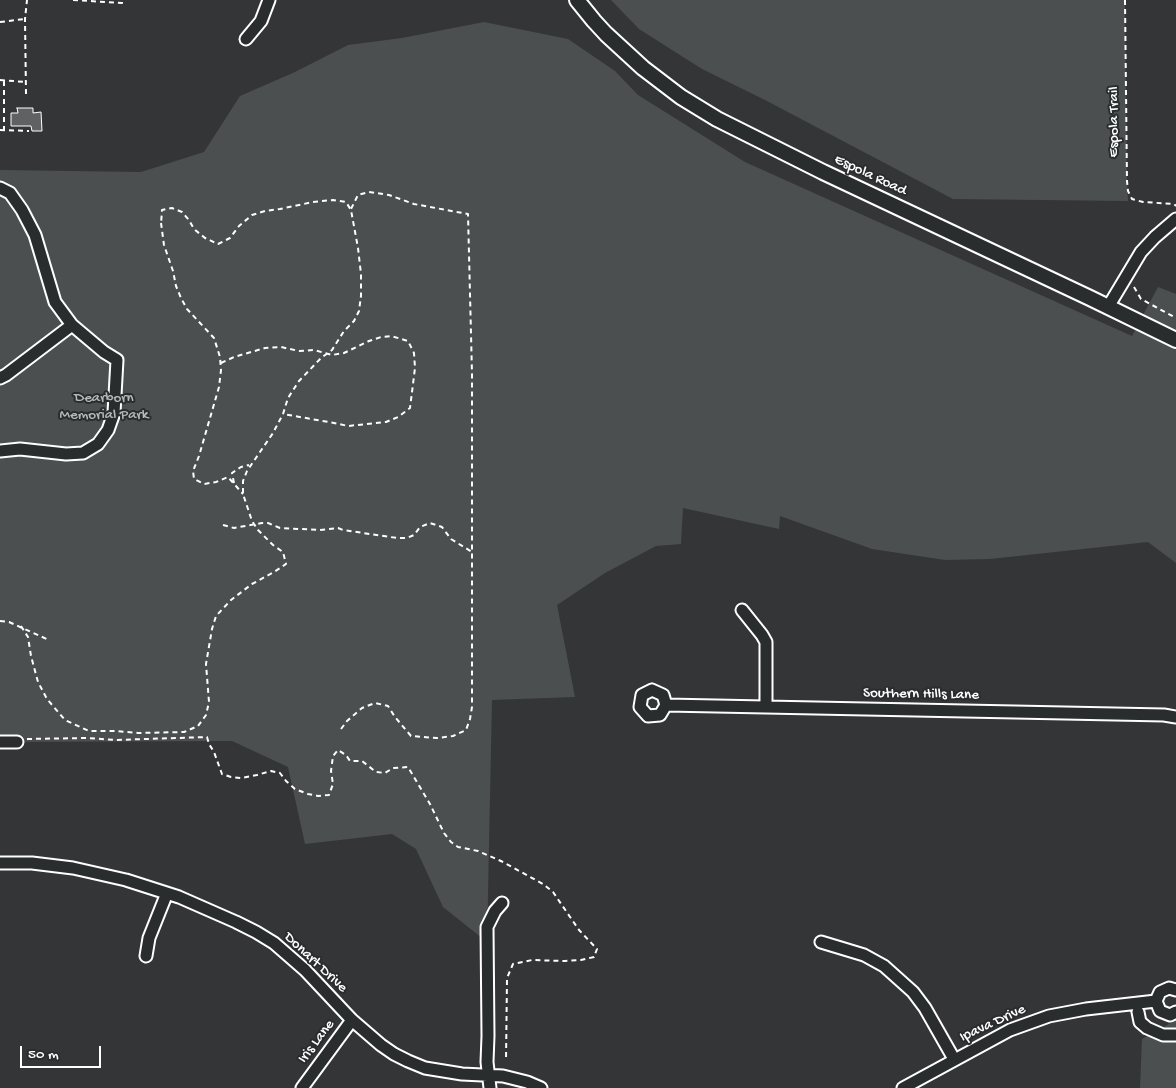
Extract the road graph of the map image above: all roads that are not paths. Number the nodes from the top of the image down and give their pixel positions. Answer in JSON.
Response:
{"nodes":[{"id":1,"x":269,"y":0,"type":"edge"},
{"id":2,"x":577,"y":0,"type":"edge"},
{"id":3,"x":246,"y":39,"type":"dead end"},
{"id":4,"x":0,"y":188,"type":"edge"},
{"id":5,"x":1176,"y":219,"type":"edge"},
{"id":6,"x":1108,"y":307,"type":"junction"},
{"id":7,"x":72,"y":325,"type":"junction"},
{"id":8,"x":1176,"y":340,"type":"edge"},
{"id":9,"x":0,"y":378,"type":"edge"},
{"id":10,"x":0,"y":451,"type":"edge"},
{"id":11,"x":742,"y":610,"type":"dead end"},
{"id":12,"x":666,"y":705,"type":"dead end"},
{"id":13,"x":766,"y":707,"type":"junction"},
{"id":14,"x":1176,"y":717,"type":"edge"},
{"id":15,"x":0,"y":742,"type":"edge"},
{"id":16,"x":18,"y":742,"type":"road end"},
{"id":17,"x":0,"y":863,"type":"edge"},
{"id":18,"x":167,"y":893,"type":"junction"},
{"id":19,"x":502,"y":903,"type":"dead end"},
{"id":20,"x":821,"y":942,"type":"dead end"},
{"id":21,"x":146,"y":956,"type":"dead end"},
{"id":22,"x":1176,"y":990,"type":"edge"},
{"id":23,"x":1156,"y":1001,"type":"junction"},
{"id":24,"x":1135,"y":1008,"type":"junction"},
{"id":25,"x":1176,"y":1012,"type":"edge"},
{"id":26,"x":352,"y":1020,"type":"junction"},
{"id":27,"x":1176,"y":1035,"type":"edge"},
{"id":28,"x":954,"y":1059,"type":"junction"},
{"id":29,"x":489,"y":1076,"type":"junction"},
{"id":30,"x":304,"y":1085,"type":"edge"},
{"id":31,"x":490,"y":1088,"type":"edge"},
{"id":32,"x":541,"y":1088,"type":"edge"},
{"id":33,"x":903,"y":1088,"type":"edge"}],
"edges":[{"from":1,"to":3,"type":"street"},
{"from":2,"to":6,"type":"main road","name":"Espola Road"},
{"from":4,"to":7,"type":"street"},
{"from":5,"to":6,"type":"street"},
{"from":6,"to":8,"type":"main road","name":"Espola Road"},
{"from":7,"to":9,"type":"street"},
{"from":7,"to":10,"type":"street"},
{"from":11,"to":13,"type":"street"},
{"from":12,"to":13,"type":"street","name":"Southern Hills Lane"},
{"from":13,"to":14,"type":"street","name":"Southern Hills Lane"},
{"from":15,"to":16,"type":"street"},
{"from":17,"to":18,"type":"street","name":"Donart Drive"},
{"from":18,"to":21,"type":"street"},
{"from":18,"to":26,"type":"street","name":"Donart Drive"},
{"from":19,"to":29,"type":"street"},
{"from":20,"to":28,"type":"street"},
{"from":22,"to":23,"type":"street"},
{"from":23,"to":24,"type":"street"},
{"from":23,"to":25,"type":"street"},
{"from":24,"to":27,"type":"street"},
{"from":24,"to":28,"type":"street","name":"Ipava Drive"},
{"from":26,"to":29,"type":"street","name":"Donart Drive"},
{"from":26,"to":30,"type":"street","name":"Iris Lane"},
{"from":28,"to":33,"type":"street","name":"Ipava Drive"},
{"from":29,"to":31,"type":"street"},
{"from":29,"to":32,"type":"street","name":"Donart Drive"}]}
